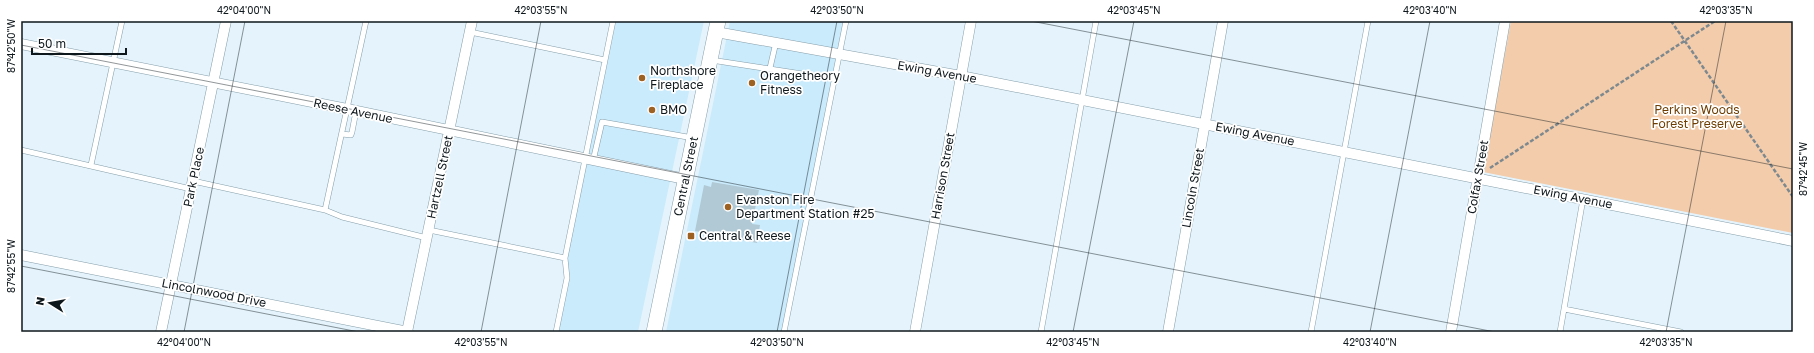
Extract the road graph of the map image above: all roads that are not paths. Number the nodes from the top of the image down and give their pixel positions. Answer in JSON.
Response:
{"nodes":[{"id":1,"x":122,"y":21,"type":"edge"},
{"id":2,"x":226,"y":21,"type":"edge"},
{"id":3,"x":366,"y":21,"type":"edge"},
{"id":4,"x":472,"y":21,"type":"edge"},
{"id":5,"x":613,"y":21,"type":"edge"},
{"id":6,"x":846,"y":21,"type":"edge"},
{"id":7,"x":971,"y":21,"type":"edge"},
{"id":8,"x":1096,"y":21,"type":"edge"},
{"id":9,"x":1223,"y":21,"type":"edge"},
{"id":10,"x":1368,"y":21,"type":"edge"},
{"id":11,"x":1505,"y":21,"type":"edge"},
{"id":12,"x":717,"y":26,"type":"edge"},
{"id":13,"x":470,"y":32,"type":"junction"},
{"id":14,"x":776,"y":42,"type":"junction"},
{"id":15,"x":21,"y":44,"type":"edge"},
{"id":16,"x":840,"y":54,"type":"junction"},
{"id":17,"x":605,"y":60,"type":"junction"},
{"id":18,"x":710,"y":60,"type":"junction"},
{"id":19,"x":112,"y":63,"type":"junction"},
{"id":20,"x":770,"y":68,"type":"junction"},
{"id":21,"x":961,"y":76,"type":"junction"},
{"id":22,"x":835,"y":79,"type":"junction"},
{"id":23,"x":213,"y":83,"type":"junction"},
{"id":24,"x":1082,"y":100,"type":"junction"},
{"id":25,"x":352,"y":110,"type":"junction"},
{"id":26,"x":1205,"y":124,"type":"junction"},
{"id":27,"x":449,"y":131,"type":"junction"},
{"id":28,"x":342,"y":134,"type":"junction"},
{"id":29,"x":694,"y":138,"type":"junction"},
{"id":30,"x":21,"y":150,"type":"edge"},
{"id":31,"x":1343,"y":152,"type":"junction"},
{"id":32,"x":589,"y":160,"type":"junction"},
{"id":33,"x":91,"y":165,"type":"junction"},
{"id":34,"x":1478,"y":178,"type":"junction"},
{"id":35,"x":685,"y":179,"type":"junction"},
{"id":36,"x":192,"y":185,"type":"junction"},
{"id":37,"x":1583,"y":199,"type":"junction"},
{"id":38,"x":326,"y":210,"type":"junction"},
{"id":39,"x":428,"y":234,"type":"junction"},
{"id":40,"x":1793,"y":242,"type":"edge"},
{"id":41,"x":21,"y":255,"type":"edge"},
{"id":42,"x":565,"y":258,"type":"junction"},
{"id":43,"x":171,"y":285,"type":"junction"},
{"id":44,"x":1564,"y":309,"type":"junction"},
{"id":45,"x":161,"y":332,"type":"edge"},
{"id":46,"x":407,"y":332,"type":"edge"},
{"id":47,"x":556,"y":332,"type":"edge"},
{"id":48,"x":654,"y":332,"type":"edge"},
{"id":49,"x":784,"y":332,"type":"edge"},
{"id":50,"x":915,"y":332,"type":"edge"},
{"id":51,"x":1040,"y":332,"type":"edge"},
{"id":52,"x":1168,"y":332,"type":"edge"},
{"id":53,"x":1311,"y":332,"type":"edge"},
{"id":54,"x":1451,"y":332,"type":"edge"},
{"id":55,"x":1560,"y":332,"type":"edge"},
{"id":56,"x":1681,"y":332,"type":"edge"}],
"edges":[{"from":1,"to":19,"type":"lane"},
{"from":2,"to":23,"type":"street","name":"Park Place"},
{"from":3,"to":25,"type":"lane"},
{"from":4,"to":13,"type":"street","name":"Hartzell Street"},
{"from":5,"to":17,"type":"lane"},
{"from":6,"to":16,"type":"lane"},
{"from":7,"to":21,"type":"street","name":"Harrison Street"},
{"from":8,"to":24,"type":"lane"},
{"from":9,"to":26,"type":"street","name":"Lincoln Street"},
{"from":10,"to":31,"type":"lane"},
{"from":11,"to":34,"type":"street","name":"Colfax Street"},
{"from":12,"to":14,"type":"street","name":"Ewing Avenue"},
{"from":12,"to":18,"type":"main road","name":"Central Street"},
{"from":13,"to":17,"type":"lane"},
{"from":13,"to":27,"type":"street","name":"Hartzell Street"},
{"from":14,"to":16,"type":"street","name":"Ewing Avenue"},
{"from":14,"to":20,"type":"lane"},
{"from":15,"to":19,"type":"street","name":"Reese Avenue"},
{"from":16,"to":21,"type":"street","name":"Ewing Avenue"},
{"from":16,"to":22,"type":"lane"},
{"from":17,"to":32,"type":"lane"},
{"from":18,"to":20,"type":"lane"},
{"from":18,"to":29,"type":"main road","name":"Central Street"},
{"from":19,"to":23,"type":"street","name":"Reese Avenue"},
{"from":19,"to":33,"type":"lane"},
{"from":20,"to":22,"type":"lane"},
{"from":21,"to":24,"type":"street","name":"Ewing Avenue"},
{"from":21,"to":50,"type":"street","name":"Harrison Street"},
{"from":22,"to":49,"type":"lane"},
{"from":23,"to":25,"type":"street","name":"Reese Avenue"},
{"from":23,"to":36,"type":"street","name":"Park Place"},
{"from":24,"to":26,"type":"street","name":"Ewing Avenue"},
{"from":24,"to":51,"type":"lane"},
{"from":25,"to":27,"type":"street","name":"Reese Avenue"},
{"from":25,"to":28,"type":"lane"},
{"from":25,"to":28,"type":"lane"},
{"from":26,"to":31,"type":"street","name":"Ewing Avenue"},
{"from":26,"to":52,"type":"street","name":"Lincoln Street"},
{"from":27,"to":32,"type":"street","name":"Reese Avenue"},
{"from":27,"to":39,"type":"street","name":"Hartzell Street"},
{"from":28,"to":38,"type":"lane"},
{"from":29,"to":32,"type":"lane"},
{"from":29,"to":35,"type":"main road","name":"Central Street"},
{"from":30,"to":33,"type":"lane"},
{"from":31,"to":34,"type":"street","name":"Ewing Avenue"},
{"from":31,"to":53,"type":"lane"},
{"from":32,"to":35,"type":"street","name":"Reese Avenue"},
{"from":32,"to":42,"type":"lane"},
{"from":33,"to":36,"type":"lane"},
{"from":34,"to":37,"type":"street","name":"Ewing Avenue"},
{"from":34,"to":54,"type":"street","name":"Colfax Street"},
{"from":35,"to":48,"type":"main road","name":"Central Street"},
{"from":36,"to":38,"type":"lane"},
{"from":36,"to":43,"type":"street","name":"Park Place"},
{"from":37,"to":40,"type":"street","name":"Ewing Avenue"},
{"from":37,"to":44,"type":"lane"},
{"from":38,"to":39,"type":"lane"},
{"from":39,"to":42,"type":"lane"},
{"from":39,"to":46,"type":"street","name":"Hartzell Street"},
{"from":41,"to":43,"type":"street","name":"Lincolnwood Drive"},
{"from":42,"to":47,"type":"lane"},
{"from":43,"to":45,"type":"street","name":"Park Place"},
{"from":43,"to":46,"type":"street","name":"Lincolnwood Drive"},
{"from":44,"to":55,"type":"lane"},
{"from":44,"to":56,"type":"lane"}]}
